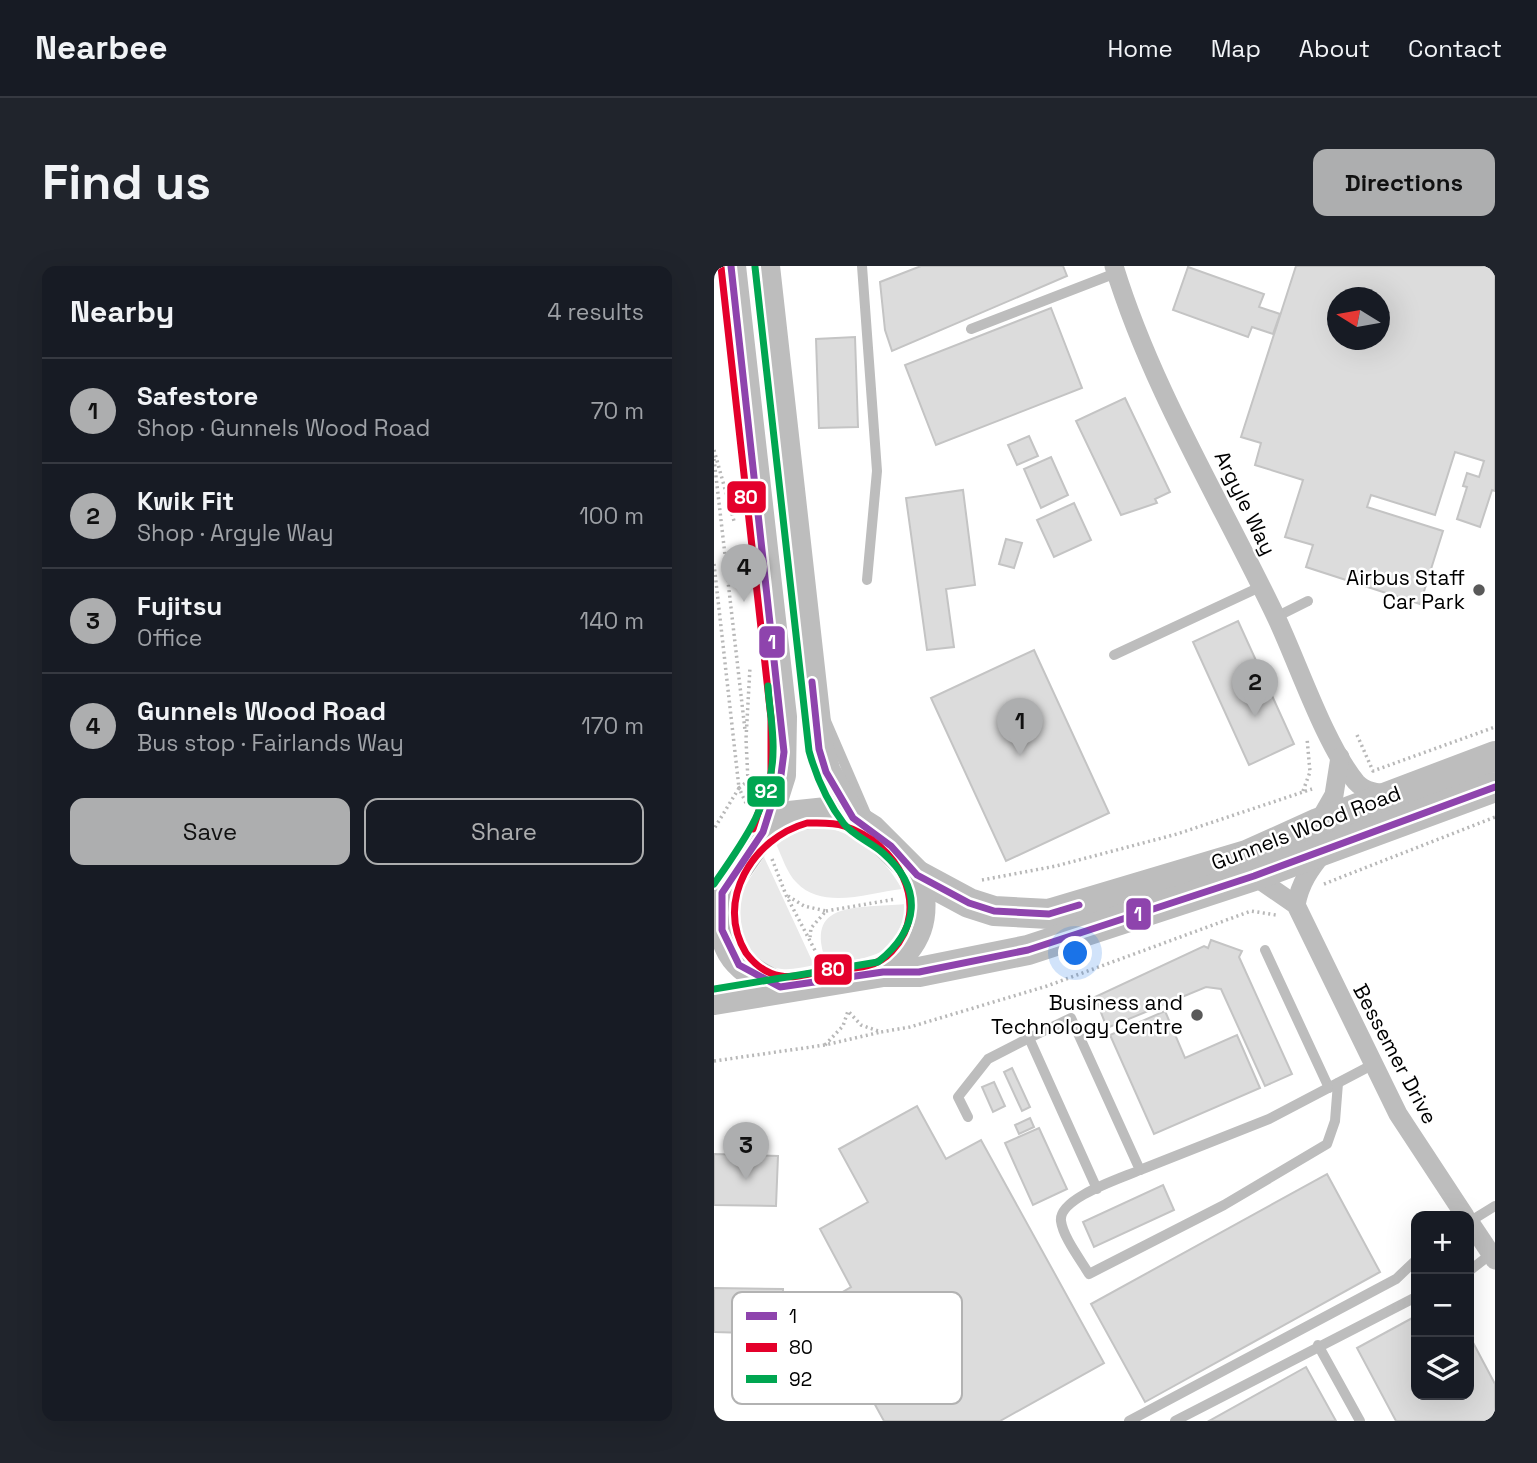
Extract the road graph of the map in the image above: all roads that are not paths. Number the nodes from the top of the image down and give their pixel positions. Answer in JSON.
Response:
{"nodes":[{"id":1,"x":731,"y":266,"type":"edge"},
{"id":2,"x":765,"y":266,"type":"edge"},
{"id":3,"x":862,"y":266,"type":"edge"},
{"id":4,"x":1115,"y":269,"type":"edge"},
{"id":5,"x":971,"y":329,"type":"dead end"},
{"id":6,"x":867,"y":580,"type":"dead end"},
{"id":7,"x":1261,"y":587,"type":"junction"},
{"id":8,"x":1308,"y":601,"type":"dead end"},
{"id":9,"x":1276,"y":617,"type":"junction"},
{"id":10,"x":1114,"y":655,"type":"dead end"},
{"id":11,"x":1495,"y":756,"type":"edge"},
{"id":12,"x":1340,"y":757,"type":"junction"},
{"id":13,"x":1495,"y":787,"type":"edge"},
{"id":14,"x":1393,"y":795,"type":"junction"},
{"id":15,"x":863,"y":824,"type":"junction"},
{"id":16,"x":761,"y":833,"type":"junction"},
{"id":17,"x":1322,"y":836,"type":"junction"},
{"id":18,"x":917,"y":874,"type":"junction"},
{"id":19,"x":1254,"y":876,"type":"junction"},
{"id":20,"x":718,"y":898,"type":"edge"},
{"id":21,"x":1296,"y":905,"type":"junction"},
{"id":22,"x":1265,"y":950,"type":"dead end"},
{"id":23,"x":883,"y":972,"type":"junction"},
{"id":24,"x":779,"y":987,"type":"junction"},
{"id":25,"x":714,"y":1000,"type":"edge"},
{"id":26,"x":1029,"y":1038,"type":"junction"},
{"id":27,"x":1372,"y":1066,"type":"junction"},
{"id":28,"x":1334,"y":1085,"type":"junction"},
{"id":29,"x":968,"y":1117,"type":"dead end"},
{"id":30,"x":1140,"y":1170,"type":"junction"},
{"id":31,"x":1097,"y":1189,"type":"junction"},
{"id":32,"x":1495,"y":1206,"type":"edge"},
{"id":33,"x":1462,"y":1211,"type":"edge"},
{"id":34,"x":1474,"y":1219,"type":"edge"},
{"id":35,"x":1474,"y":1229,"type":"edge"},
{"id":36,"x":1493,"y":1257,"type":"edge"},
{"id":37,"x":1411,"y":1265,"type":"edge"},
{"id":38,"x":1474,"y":1268,"type":"edge"},
{"id":39,"x":1411,"y":1299,"type":"edge"},
{"id":40,"x":1318,"y":1345,"type":"junction"},
{"id":41,"x":1129,"y":1421,"type":"edge"},
{"id":42,"x":1175,"y":1421,"type":"edge"},
{"id":43,"x":1360,"y":1421,"type":"edge"}],
"edges":[{"from":1,"to":16,"type":"main road"},
{"from":2,"to":15,"type":"main road","name":"Gunnels Wood Road"},
{"from":3,"to":6,"type":"lane"},
{"from":4,"to":5,"type":"lane"},
{"from":4,"to":7,"type":"street","name":"Argyle Way"},
{"from":7,"to":9,"type":"street","name":"Argyle Way"},
{"from":7,"to":10,"type":"lane"},
{"from":8,"to":9,"type":"lane"},
{"from":9,"to":12,"type":"street","name":"Argyle Way"},
{"from":11,"to":14,"type":"main road","name":"Gunnels Wood Road"},
{"from":12,"to":14,"type":"street","name":"Argyle Way"},
{"from":12,"to":17,"type":"street"},
{"from":13,"to":17,"type":"main road","name":"Gunnels Wood Road"},
{"from":14,"to":17,"type":"main road","name":"Gunnels Wood Road"},
{"from":15,"to":16,"type":"main road"},
{"from":15,"to":18,"type":"main road","name":"Gunnels Wood Road"},
{"from":16,"to":20,"type":"main road"},
{"from":17,"to":18,"type":"main road","name":"Gunnels Wood Road"},
{"from":17,"to":19,"type":"main road","name":"Gunnels Wood Road"},
{"from":17,"to":21,"type":"street"},
{"from":18,"to":23,"type":"main road"},
{"from":19,"to":21,"type":"street"},
{"from":19,"to":23,"type":"main road","name":"Gunnels Wood Road"},
{"from":20,"to":24,"type":"main road"},
{"from":21,"to":27,"type":"street","name":"Bessemer Drive"},
{"from":22,"to":28,"type":"lane"},
{"from":23,"to":24,"type":"main road","name":"Gunnels Wood Road"},
{"from":24,"to":25,"type":"main road","name":"Gunnels Wood Road"},
{"from":26,"to":29,"type":"lane"},
{"from":26,"to":30,"type":"lane"},
{"from":26,"to":31,"type":"lane"},
{"from":27,"to":28,"type":"lane"},
{"from":27,"to":33,"type":"street","name":"Bessemer Drive"},
{"from":28,"to":30,"type":"lane"},
{"from":28,"to":31,"type":"lane"},
{"from":30,"to":31,"type":"lane"},
{"from":32,"to":34,"type":"lane"},
{"from":35,"to":36,"type":"street"},
{"from":36,"to":38,"type":"lane"},
{"from":37,"to":41,"type":"lane"},
{"from":39,"to":40,"type":"lane"},
{"from":40,"to":42,"type":"lane"},
{"from":40,"to":43,"type":"lane"}]}
